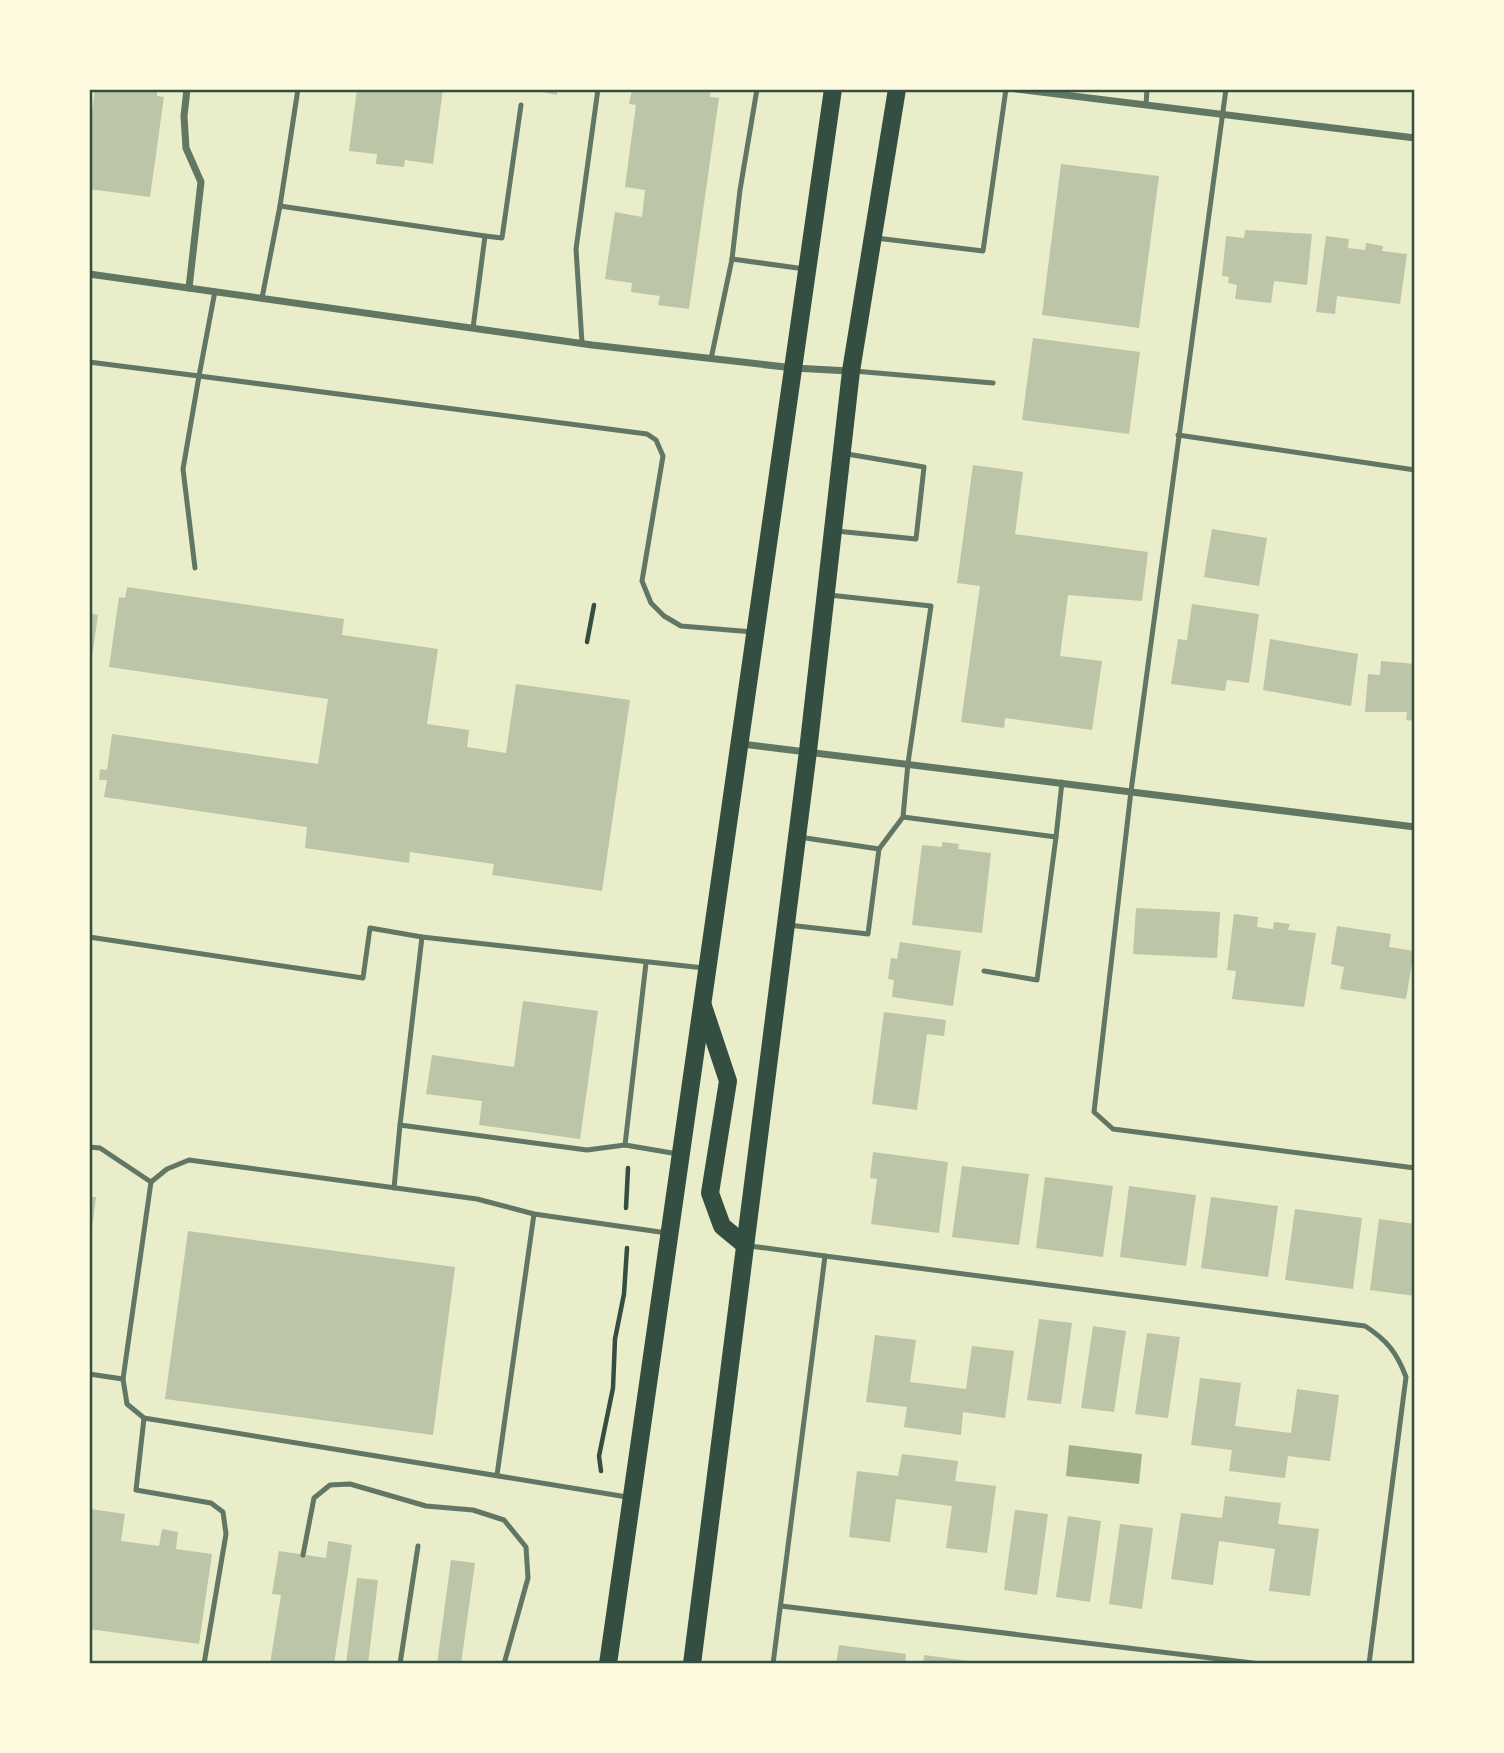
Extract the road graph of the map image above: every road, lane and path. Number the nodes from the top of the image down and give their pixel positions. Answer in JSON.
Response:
{"nodes":[{"id":1,"x":187,"y":89,"type":"edge"},
{"id":2,"x":298,"y":89,"type":"edge"},
{"id":3,"x":598,"y":89,"type":"edge"},
{"id":4,"x":757,"y":89,"type":"edge"},
{"id":5,"x":833,"y":89,"type":"edge"},
{"id":6,"x":897,"y":89,"type":"edge"},
{"id":7,"x":1006,"y":89,"type":"edge"},
{"id":8,"x":1016,"y":89,"type":"edge"},
{"id":9,"x":1147,"y":89,"type":"edge"},
{"id":10,"x":1226,"y":89,"type":"edge"},
{"id":11,"x":521,"y":105,"type":"dead end"},
{"id":12,"x":1146,"y":105,"type":"junction"},
{"id":13,"x":1223,"y":114,"type":"junction"},
{"id":14,"x":1415,"y":138,"type":"edge"},
{"id":15,"x":280,"y":206,"type":"junction"},
{"id":16,"x":485,"y":236,"type":"junction"},
{"id":17,"x":873,"y":237,"type":"junction"},
{"id":18,"x":732,"y":260,"type":"junction"},
{"id":19,"x":808,"y":269,"type":"junction"},
{"id":20,"x":89,"y":274,"type":"edge"},
{"id":21,"x":188,"y":288,"type":"junction"},
{"id":22,"x":215,"y":291,"type":"junction"},
{"id":23,"x":262,"y":298,"type":"junction"},
{"id":24,"x":473,"y":328,"type":"junction"},
{"id":25,"x":582,"y":343,"type":"junction"},
{"id":26,"x":711,"y":359,"type":"junction"},
{"id":27,"x":89,"y":362,"type":"edge"},
{"id":28,"x":794,"y":369,"type":"junction"},
{"id":29,"x":851,"y":371,"type":"junction"},
{"id":30,"x":199,"y":376,"type":"junction"},
{"id":31,"x":993,"y":383,"type":"dead end"},
{"id":32,"x":1178,"y":435,"type":"junction"},
{"id":33,"x":842,"y":453,"type":"junction"},
{"id":34,"x":1415,"y":470,"type":"edge"},
{"id":35,"x":833,"y":531,"type":"junction"},
{"id":36,"x":195,"y":568,"type":"dead end"},
{"id":37,"x":826,"y":595,"type":"junction"},
{"id":38,"x":594,"y":605,"type":"dead end"},
{"id":39,"x":757,"y":632,"type":"junction"},
{"id":40,"x":587,"y":642,"type":"dead end"},
{"id":41,"x":741,"y":744,"type":"junction"},
{"id":42,"x":808,"y":751,"type":"junction"},
{"id":43,"x":908,"y":764,"type":"junction"},
{"id":44,"x":1062,"y":782,"type":"junction"},
{"id":45,"x":1130,"y":791,"type":"junction"},
{"id":46,"x":903,"y":817,"type":"junction"},
{"id":47,"x":1415,"y":827,"type":"edge"},
{"id":48,"x":797,"y":837,"type":"junction"},
{"id":49,"x":1056,"y":837,"type":"junction"},
{"id":50,"x":879,"y":849,"type":"junction"},
{"id":51,"x":786,"y":925,"type":"junction"},
{"id":52,"x":89,"y":937,"type":"edge"},
{"id":53,"x":422,"y":937,"type":"junction"},
{"id":54,"x":646,"y":963,"type":"junction"},
{"id":55,"x":708,"y":968,"type":"junction"},
{"id":56,"x":984,"y":971,"type":"dead end"},
{"id":57,"x":702,"y":1003,"type":"junction"},
{"id":58,"x":400,"y":1125,"type":"junction"},
{"id":59,"x":625,"y":1145,"type":"junction"},
{"id":60,"x":89,"y":1147,"type":"edge"},
{"id":61,"x":680,"y":1155,"type":"junction"},
{"id":62,"x":1415,"y":1168,"type":"edge"},
{"id":63,"x":151,"y":1182,"type":"junction"},
{"id":64,"x":394,"y":1188,"type":"junction"},
{"id":65,"x":534,"y":1214,"type":"junction"},
{"id":66,"x":627,"y":1227,"type":"junction"},
{"id":67,"x":668,"y":1233,"type":"junction"},
{"id":68,"x":745,"y":1245,"type":"junction"},
{"id":69,"x":825,"y":1256,"type":"junction"},
{"id":70,"x":89,"y":1374,"type":"edge"},
{"id":71,"x":123,"y":1379,"type":"junction"},
{"id":72,"x":144,"y":1418,"type":"junction"},
{"id":73,"x":497,"y":1475,"type":"junction"},
{"id":74,"x":603,"y":1493,"type":"junction"},
{"id":75,"x":631,"y":1498,"type":"junction"},
{"id":76,"x":418,"y":1546,"type":"dead end"},
{"id":77,"x":303,"y":1555,"type":"dead end"},
{"id":78,"x":781,"y":1606,"type":"junction"},
{"id":79,"x":204,"y":1664,"type":"edge"},
{"id":80,"x":400,"y":1664,"type":"edge"},
{"id":81,"x":504,"y":1664,"type":"edge"},
{"id":82,"x":608,"y":1664,"type":"edge"},
{"id":83,"x":692,"y":1664,"type":"edge"},
{"id":84,"x":773,"y":1664,"type":"edge"},
{"id":85,"x":1261,"y":1664,"type":"edge"},
{"id":86,"x":1369,"y":1664,"type":"edge"}],
"edges":[{"from":1,"to":21,"type":"street"},
{"from":2,"to":15,"type":"lane"},
{"from":3,"to":25,"type":"lane"},
{"from":4,"to":18,"type":"lane"},
{"from":5,"to":19,"type":"main road"},
{"from":6,"to":17,"type":"main road"},
{"from":7,"to":17,"type":"lane"},
{"from":8,"to":12,"type":"street"},
{"from":9,"to":12,"type":"lane"},
{"from":10,"to":13,"type":"lane"},
{"from":11,"to":16,"type":"lane"},
{"from":12,"to":13,"type":"street"},
{"from":13,"to":14,"type":"street"},
{"from":13,"to":32,"type":"lane"},
{"from":15,"to":16,"type":"lane"},
{"from":15,"to":23,"type":"lane"},
{"from":16,"to":24,"type":"lane"},
{"from":17,"to":29,"type":"main road"},
{"from":18,"to":19,"type":"lane"},
{"from":18,"to":26,"type":"lane"},
{"from":19,"to":28,"type":"main road"},
{"from":20,"to":21,"type":"street"},
{"from":21,"to":22,"type":"street"},
{"from":22,"to":23,"type":"street"},
{"from":22,"to":30,"type":"lane"},
{"from":23,"to":24,"type":"street"},
{"from":24,"to":25,"type":"street"},
{"from":25,"to":26,"type":"street"},
{"from":26,"to":28,"type":"street"},
{"from":27,"to":30,"type":"lane"},
{"from":28,"to":29,"type":"street"},
{"from":28,"to":39,"type":"main road"},
{"from":29,"to":31,"type":"lane"},
{"from":29,"to":33,"type":"main road"},
{"from":30,"to":36,"type":"lane"},
{"from":30,"to":39,"type":"lane"},
{"from":32,"to":34,"type":"lane"},
{"from":32,"to":45,"type":"lane"},
{"from":33,"to":35,"type":"main road"},
{"from":33,"to":35,"type":"lane"},
{"from":35,"to":37,"type":"main road"},
{"from":37,"to":42,"type":"main road"},
{"from":37,"to":43,"type":"lane"},
{"from":38,"to":40,"type":"path"},
{"from":39,"to":41,"type":"main road"},
{"from":41,"to":42,"type":"street"},
{"from":41,"to":55,"type":"main road"},
{"from":42,"to":43,"type":"street"},
{"from":42,"to":48,"type":"main road"},
{"from":43,"to":44,"type":"street"},
{"from":43,"to":46,"type":"lane"},
{"from":44,"to":45,"type":"street"},
{"from":44,"to":49,"type":"lane"},
{"from":45,"to":47,"type":"street"},
{"from":45,"to":62,"type":"lane"},
{"from":46,"to":49,"type":"lane"},
{"from":46,"to":50,"type":"lane"},
{"from":48,"to":50,"type":"lane"},
{"from":48,"to":51,"type":"main road"},
{"from":49,"to":56,"type":"lane"},
{"from":50,"to":51,"type":"lane"},
{"from":51,"to":68,"type":"main road"},
{"from":52,"to":53,"type":"lane"},
{"from":53,"to":54,"type":"lane"},
{"from":53,"to":58,"type":"lane"},
{"from":54,"to":55,"type":"lane"},
{"from":54,"to":59,"type":"lane"},
{"from":55,"to":57,"type":"main road"},
{"from":57,"to":61,"type":"main road"},
{"from":57,"to":68,"type":"main road"},
{"from":58,"to":59,"type":"lane"},
{"from":58,"to":64,"type":"lane"},
{"from":59,"to":61,"type":"lane"},
{"from":59,"to":66,"type":"path"},
{"from":60,"to":63,"type":"lane"},
{"from":61,"to":67,"type":"main road"},
{"from":63,"to":64,"type":"lane"},
{"from":63,"to":71,"type":"lane"},
{"from":64,"to":65,"type":"lane"},
{"from":65,"to":66,"type":"lane"},
{"from":65,"to":73,"type":"lane"},
{"from":66,"to":67,"type":"lane"},
{"from":66,"to":74,"type":"path"},
{"from":67,"to":75,"type":"main road"},
{"from":68,"to":69,"type":"lane"},
{"from":68,"to":83,"type":"main road"},
{"from":69,"to":78,"type":"lane"},
{"from":69,"to":86,"type":"lane"},
{"from":70,"to":71,"type":"lane"},
{"from":71,"to":72,"type":"lane"},
{"from":72,"to":73,"type":"lane"},
{"from":72,"to":79,"type":"lane"},
{"from":73,"to":74,"type":"lane"},
{"from":74,"to":75,"type":"lane"},
{"from":75,"to":82,"type":"main road"},
{"from":76,"to":80,"type":"lane"},
{"from":77,"to":81,"type":"lane"},
{"from":78,"to":84,"type":"lane"},
{"from":78,"to":85,"type":"lane"}]}
